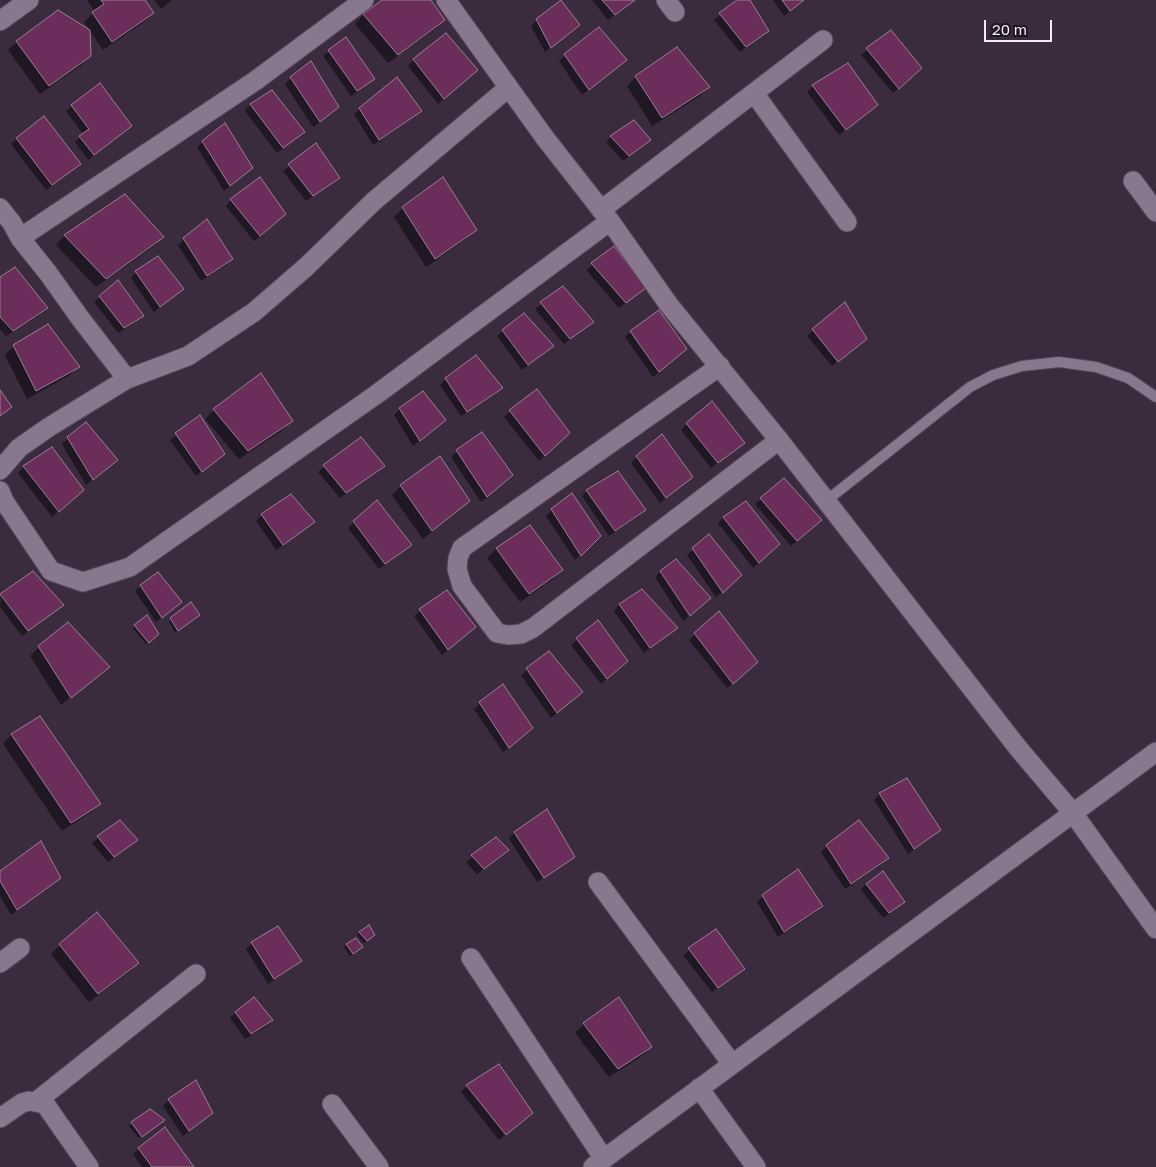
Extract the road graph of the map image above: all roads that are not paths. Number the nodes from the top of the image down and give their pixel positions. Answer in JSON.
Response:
{"nodes":[{"id":1,"x":29,"y":0,"type":"edge"},
{"id":2,"x":364,"y":0,"type":"edge"},
{"id":3,"x":446,"y":0,"type":"edge"},
{"id":4,"x":0,"y":22,"type":"edge"},
{"id":5,"x":823,"y":40,"type":"dead end"},
{"id":6,"x":508,"y":88,"type":"junction"},
{"id":7,"x":754,"y":93,"type":"junction"},
{"id":8,"x":1133,"y":181,"type":"dead end"},
{"id":9,"x":0,"y":208,"type":"edge"},
{"id":10,"x":1156,"y":212,"type":"edge"},
{"id":11,"x":606,"y":215,"type":"junction"},
{"id":12,"x":847,"y":222,"type":"dead end"},
{"id":13,"x":20,"y":238,"type":"junction"},
{"id":14,"x":720,"y":366,"type":"junction"},
{"id":15,"x":127,"y":379,"type":"junction"},
{"id":16,"x":1156,"y":396,"type":"edge"},
{"id":17,"x":779,"y":440,"type":"junction"},
{"id":18,"x":0,"y":470,"type":"edge"},
{"id":19,"x":0,"y":491,"type":"edge"},
{"id":20,"x":826,"y":501,"type":"junction"},
{"id":21,"x":1156,"y":752,"type":"edge"},
{"id":22,"x":1073,"y":813,"type":"junction"},
{"id":23,"x":598,"y":882,"type":"dead end"},
{"id":24,"x":1156,"y":929,"type":"edge"},
{"id":25,"x":20,"y":948,"type":"dead end"},
{"id":26,"x":471,"y":958,"type":"dead end"},
{"id":27,"x":0,"y":962,"type":"edge"},
{"id":28,"x":196,"y":974,"type":"dead end"},
{"id":29,"x":732,"y":1064,"type":"junction"},
{"id":30,"x":699,"y":1088,"type":"junction"},
{"id":31,"x":37,"y":1101,"type":"junction"},
{"id":32,"x":332,"y":1104,"type":"dead end"},
{"id":33,"x":0,"y":1118,"type":"edge"},
{"id":34,"x":598,"y":1163,"type":"edge"},
{"id":35,"x":89,"y":1167,"type":"edge"},
{"id":36,"x":379,"y":1167,"type":"edge"},
{"id":37,"x":756,"y":1167,"type":"edge"}],
"edges":[{"from":1,"to":4,"type":"street"},
{"from":2,"to":13,"type":"street"},
{"from":3,"to":6,"type":"street"},
{"from":5,"to":7,"type":"street"},
{"from":6,"to":11,"type":"street"},
{"from":6,"to":15,"type":"street"},
{"from":7,"to":11,"type":"street"},
{"from":7,"to":12,"type":"street"},
{"from":8,"to":10,"type":"street"},
{"from":9,"to":13,"type":"street"},
{"from":11,"to":14,"type":"street"},
{"from":11,"to":19,"type":"street"},
{"from":13,"to":15,"type":"street"},
{"from":14,"to":17,"type":"street"},
{"from":14,"to":17,"type":"street"},
{"from":15,"to":18,"type":"street"},
{"from":16,"to":20,"type":"lane"},
{"from":17,"to":20,"type":"street"},
{"from":20,"to":22,"type":"street"},
{"from":21,"to":22,"type":"street"},
{"from":22,"to":24,"type":"street"},
{"from":22,"to":29,"type":"street"},
{"from":23,"to":29,"type":"street"},
{"from":25,"to":27,"type":"street"},
{"from":26,"to":34,"type":"street"},
{"from":28,"to":31,"type":"street"},
{"from":29,"to":30,"type":"street"},
{"from":30,"to":34,"type":"street"},
{"from":30,"to":37,"type":"street"},
{"from":31,"to":33,"type":"street"},
{"from":31,"to":35,"type":"street"},
{"from":32,"to":36,"type":"street"}]}
